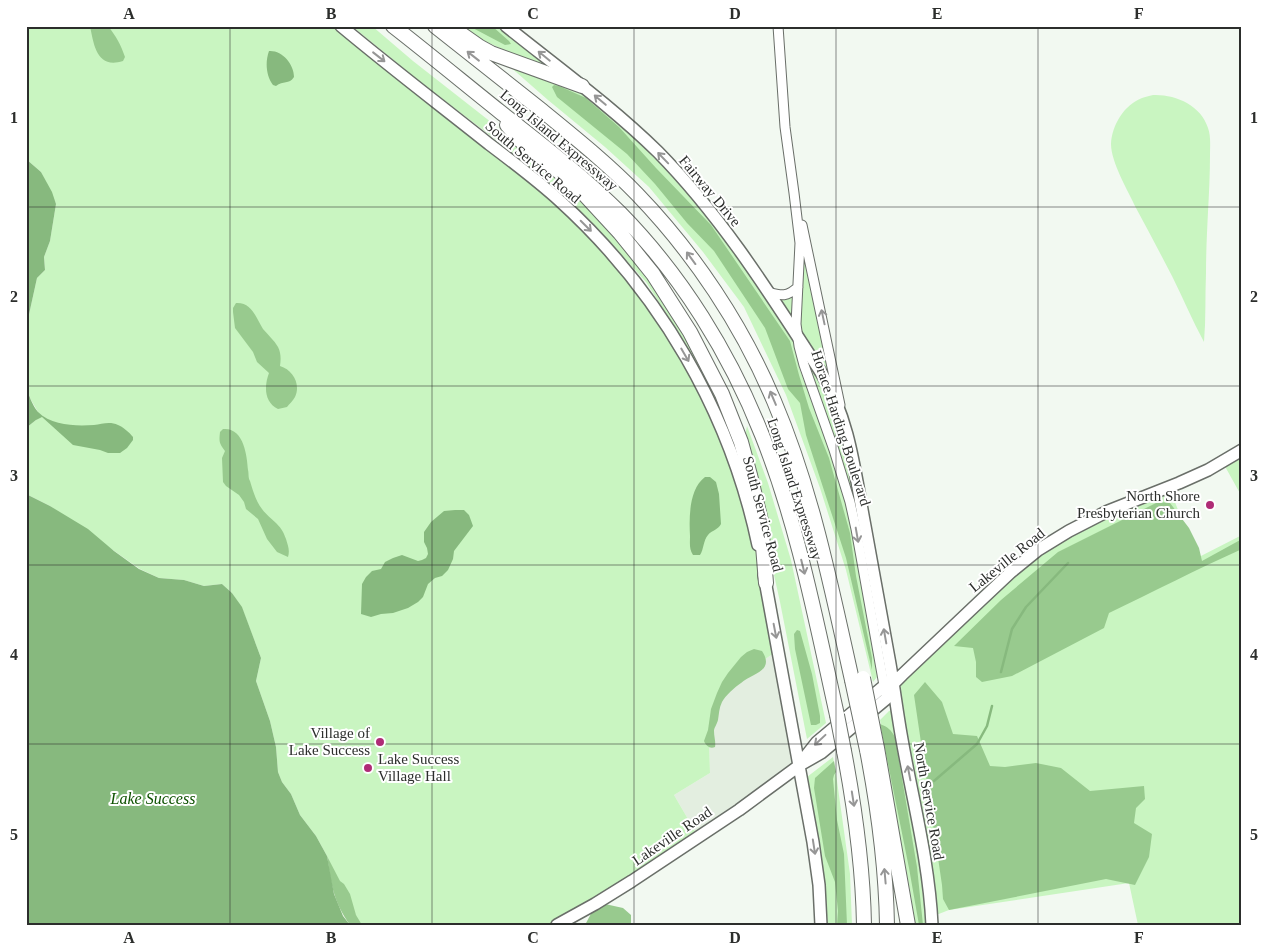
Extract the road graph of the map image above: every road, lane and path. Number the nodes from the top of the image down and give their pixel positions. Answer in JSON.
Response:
{"nodes":[{"id":1,"x":342,"y":26,"type":"edge"},
{"id":2,"x":393,"y":26,"type":"edge"},
{"id":3,"x":436,"y":26,"type":"edge"},
{"id":4,"x":450,"y":26,"type":"edge"},
{"id":5,"x":506,"y":26,"type":"edge"},
{"id":6,"x":778,"y":26,"type":"edge"},
{"id":7,"x":582,"y":86,"type":"junction"},
{"id":8,"x":491,"y":105,"type":"junction"},
{"id":9,"x":794,"y":193,"type":"junction"},
{"id":10,"x":798,"y":287,"type":"junction"},
{"id":11,"x":768,"y":292,"type":"junction"},
{"id":12,"x":798,"y":337,"type":"junction"},
{"id":13,"x":842,"y":416,"type":"junction"},
{"id":14,"x":1242,"y":450,"type":"edge"},
{"id":15,"x":766,"y":583,"type":"junction"},
{"id":16,"x":889,"y":685,"type":"junction"},
{"id":17,"x":872,"y":749,"type":"junction"},
{"id":18,"x":800,"y":765,"type":"junction"},
{"id":19,"x":557,"y":925,"type":"edge"},
{"id":20,"x":821,"y":925,"type":"edge"},
{"id":21,"x":864,"y":925,"type":"edge"},
{"id":22,"x":887,"y":925,"type":"edge"},
{"id":23,"x":908,"y":925,"type":"edge"},
{"id":24,"x":932,"y":925,"type":"edge"}],
"edges":[{"from":1,"to":15,"type":"main road","name":"South Service Road","one_way":true},
{"from":2,"to":8,"type":"highway","name":"Long Island Expressway"},
{"from":17,"to":3,"type":"highway","name":"Long Island Expressway","one_way":true,"bridge":true},
{"from":4,"to":7,"type":"highway"},
{"from":7,"to":5,"type":"main road","name":"Fairway Drive","one_way":true},
{"from":6,"to":9,"type":"street","name":"Horace Harding Boulevard"},
{"from":11,"to":7,"type":"main road","name":"Fairway Drive","one_way":true},
{"from":8,"to":15,"type":"highway"},
{"from":8,"to":21,"type":"highway","name":"Long Island Expressway","one_way":true,"bridge":true},
{"from":9,"to":10,"type":"street","name":"Horace Harding Boulevard"},
{"from":13,"to":9,"type":"street","name":"Horace Harding Boulevard","one_way":true},
{"from":10,"to":11,"type":"street"},
{"from":10,"to":12,"type":"street","name":"Horace Harding Boulevard"},
{"from":11,"to":12,"type":"main road","name":"Fairway Drive"},
{"from":12,"to":13,"type":"main road","name":"Fairway Drive"},
{"from":12,"to":16,"type":"street","name":"Horace Harding Boulevard","one_way":true},
{"from":16,"to":13,"type":"main road","name":"Horace Harding Boulevard","one_way":true},
{"from":14,"to":16,"type":"main road","name":"Lakeville Road"},
{"from":15,"to":18,"type":"main road","name":"South Service Road","one_way":true},
{"from":16,"to":18,"type":"main road","name":"Lakeville Road","one_way":true},
{"from":16,"to":18,"type":"main road","name":"Lakeville Road"},
{"from":24,"to":16,"type":"main road","name":"North Service Road","one_way":true},
{"from":22,"to":17,"type":"highway","one_way":true},
{"from":17,"to":23,"type":"highway"},
{"from":18,"to":19,"type":"main road","name":"Lakeville Road"},
{"from":18,"to":20,"type":"main road","name":"South Service Road","one_way":true}]}
